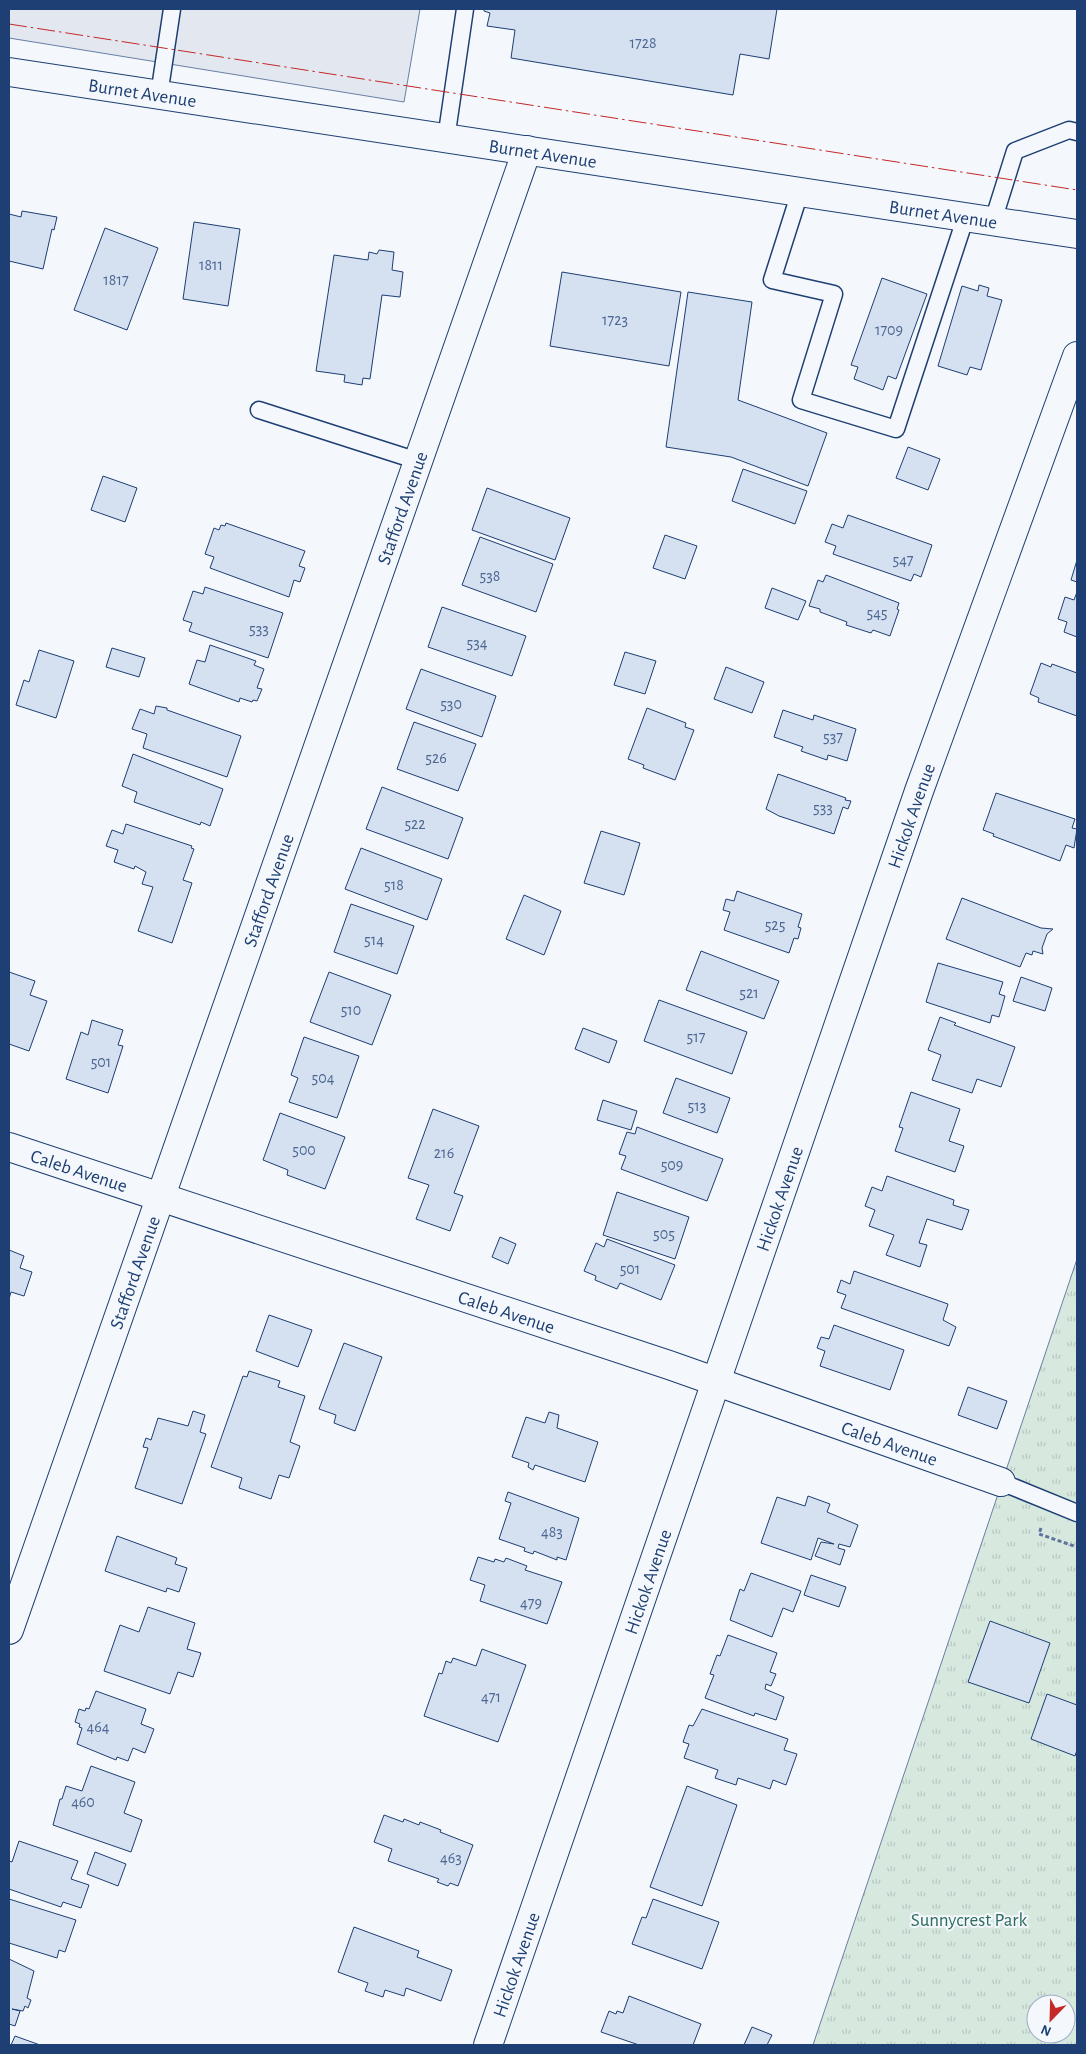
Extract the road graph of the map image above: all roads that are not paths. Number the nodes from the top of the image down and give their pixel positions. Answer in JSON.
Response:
{"nodes":[{"id":1,"x":172,"y":9,"type":"edge"},
{"id":2,"x":465,"y":9,"type":"edge"},
{"id":3,"x":9,"y":72,"type":"edge"},
{"id":4,"x":158,"y":95,"type":"junction"},
{"id":5,"x":1077,"y":132,"type":"edge"},
{"id":6,"x":446,"y":138,"type":"junction"},
{"id":7,"x":527,"y":150,"type":"junction"},
{"id":8,"x":800,"y":192,"type":"junction"},
{"id":9,"x":966,"y":216,"type":"junction"},
{"id":10,"x":993,"y":221,"type":"junction"},
{"id":11,"x":1077,"y":234,"type":"edge"},
{"id":12,"x":1077,"y":356,"type":"edge"},
{"id":13,"x":259,"y":410,"type":"dead end"},
{"id":14,"x":418,"y":461,"type":"junction"},
{"id":15,"x":9,"y":1147,"type":"edge"},
{"id":16,"x":160,"y":1197,"type":"junction"},
{"id":17,"x":715,"y":1381,"type":"junction"},
{"id":18,"x":1001,"y":1482,"type":"joint"},
{"id":19,"x":1077,"y":1513,"type":"edge"},
{"id":20,"x":9,"y":1630,"type":"edge"},
{"id":21,"x":488,"y":2045,"type":"edge"}],
"edges":[{"from":1,"to":4,"type":"lane"},
{"from":2,"to":6,"type":"lane"},
{"from":3,"to":4,"type":"street","name":"Burnet Avenue"},
{"from":4,"to":6,"type":"street","name":"Burnet Avenue"},
{"from":5,"to":10,"type":"lane"},
{"from":6,"to":7,"type":"street","name":"Burnet Avenue"},
{"from":7,"to":8,"type":"street","name":"Burnet Avenue"},
{"from":7,"to":14,"type":"street","name":"Stafford Avenue"},
{"from":8,"to":9,"type":"street","name":"Burnet Avenue"},
{"from":8,"to":9,"type":"lane"},
{"from":9,"to":10,"type":"street","name":"Burnet Avenue"},
{"from":10,"to":11,"type":"street","name":"Burnet Avenue"},
{"from":12,"to":17,"type":"street","name":"Hickok Avenue"},
{"from":13,"to":14,"type":"lane"},
{"from":14,"to":16,"type":"street","name":"Stafford Avenue"},
{"from":15,"to":16,"type":"street","name":"Caleb Avenue"},
{"from":16,"to":17,"type":"street","name":"Caleb Avenue"},
{"from":16,"to":20,"type":"street","name":"Stafford Avenue"},
{"from":17,"to":18,"type":"street","name":"Caleb Avenue"},
{"from":17,"to":21,"type":"street","name":"Hickok Avenue"},
{"from":18,"to":19,"type":"lane"}]}
